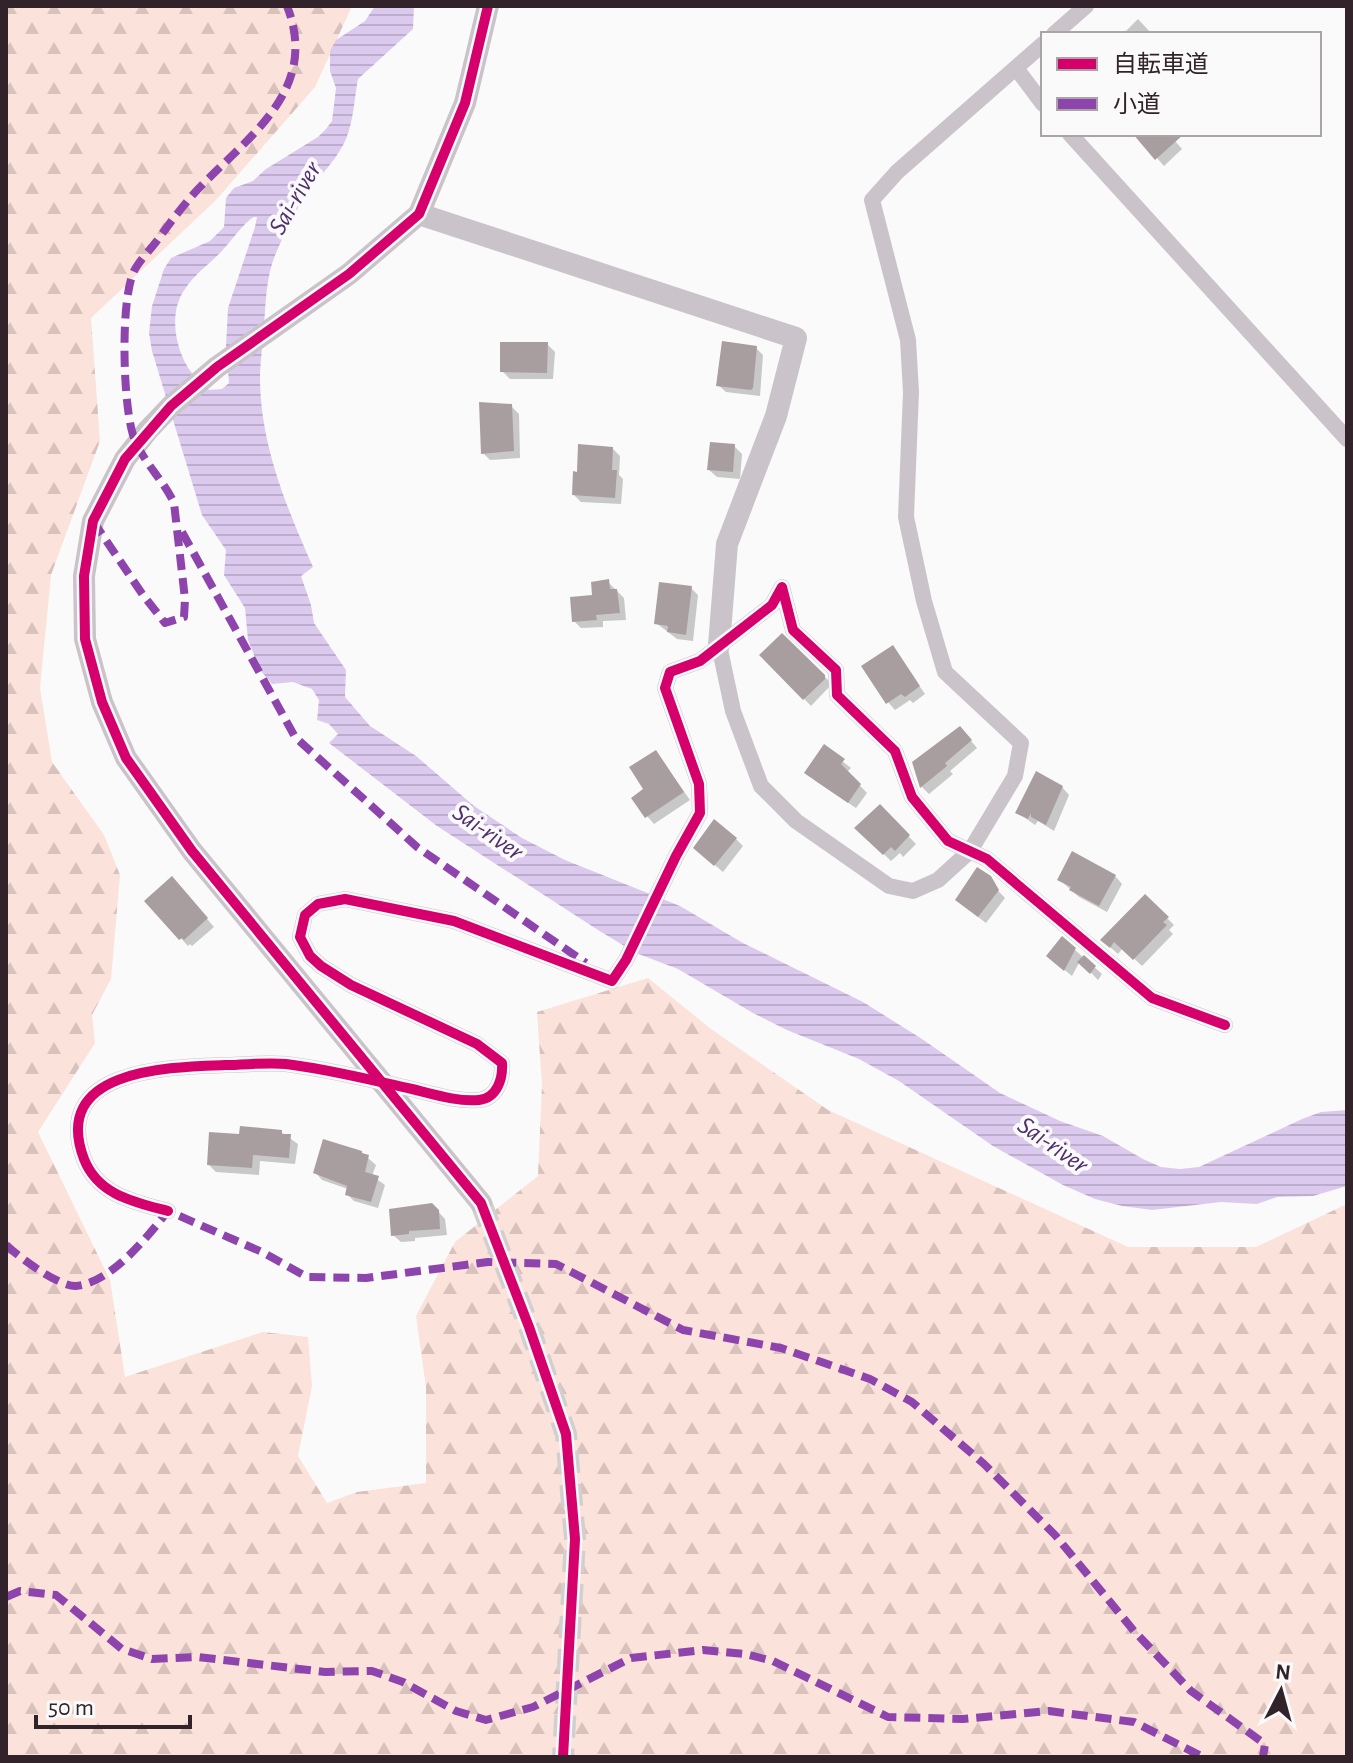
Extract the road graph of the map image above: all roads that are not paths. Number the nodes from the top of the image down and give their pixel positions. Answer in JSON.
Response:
{"nodes":[{"id":1,"x":488,"y":6,"type":"edge"},
{"id":2,"x":1086,"y":6,"type":"edge"},
{"id":3,"x":1056,"y":32,"type":"edge"},
{"id":4,"x":1041,"y":46,"type":"edge"},
{"id":5,"x":1016,"y":68,"type":"junction"},
{"id":6,"x":1041,"y":101,"type":"edge"},
{"id":7,"x":1072,"y":136,"type":"edge"},
{"id":8,"x":419,"y":214,"type":"junction"},
{"id":9,"x":1347,"y":439,"type":"edge"},
{"id":10,"x":719,"y":645,"type":"junction"},
{"id":11,"x":970,"y":851,"type":"junction"},
{"id":12,"x":1225,"y":1025,"type":"dead end"},
{"id":13,"x":381,"y":1082,"type":"junction"},
{"id":14,"x":481,"y":1203,"type":"tunnel mouth"},
{"id":15,"x":168,"y":1211,"type":"dead end"}],
"edges":[{"from":1,"to":8,"type":"street"},
{"from":2,"to":3,"type":"street"},
{"from":4,"to":5,"type":"street"},
{"from":5,"to":6,"type":"street"},
{"from":5,"to":11,"type":"street"},
{"from":7,"to":9,"type":"street"},
{"from":8,"to":10,"type":"street"},
{"from":8,"to":13,"type":"street"},
{"from":10,"to":11,"type":"street"},
{"from":10,"to":11,"type":"street"},
{"from":10,"to":13,"type":"street"},
{"from":11,"to":12,"type":"street"},
{"from":13,"to":14,"type":"street"},
{"from":13,"to":15,"type":"street"}]}
